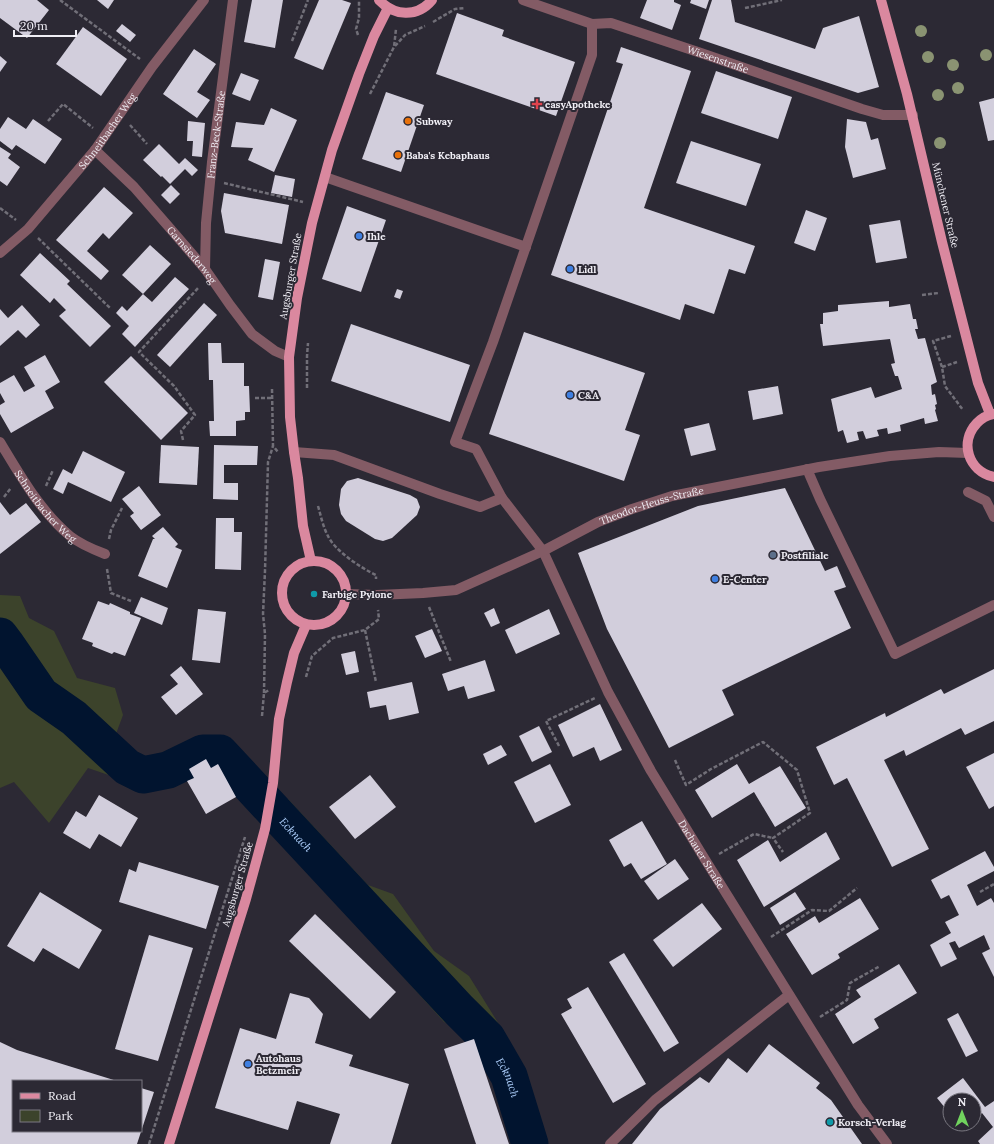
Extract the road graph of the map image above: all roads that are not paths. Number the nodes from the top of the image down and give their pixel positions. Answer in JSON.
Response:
{"nodes":[{"id":1,"x":204,"y":0,"type":"edge"},
{"id":2,"x":232,"y":0,"type":"edge"},
{"id":3,"x":379,"y":0,"type":"edge"},
{"id":4,"x":432,"y":0,"type":"edge"},
{"id":5,"x":523,"y":0,"type":"edge"},
{"id":6,"x":881,"y":0,"type":"edge"},
{"id":7,"x":388,"y":8,"type":"junction"},
{"id":8,"x":592,"y":24,"type":"junction"},
{"id":9,"x":913,"y":115,"type":"junction"},
{"id":10,"x":95,"y":150,"type":"junction"},
{"id":11,"x":325,"y":177,"type":"junction"},
{"id":12,"x":526,"y":247,"type":"junction"},
{"id":13,"x":0,"y":253,"type":"edge"},
{"id":14,"x":207,"y":272,"type":"junction"},
{"id":15,"x":289,"y":357,"type":"junction"},
{"id":16,"x":992,"y":414,"type":"edge"},
{"id":17,"x":0,"y":442,"type":"edge"},
{"id":18,"x":294,"y":452,"type":"junction"},
{"id":19,"x":968,"y":453,"type":"junction"},
{"id":20,"x":807,"y":469,"type":"junction"},
{"id":21,"x":994,"y":477,"type":"edge"},
{"id":22,"x":968,"y":492,"type":"dead end"},
{"id":23,"x":502,"y":498,"type":"junction"},
{"id":24,"x":994,"y":517,"type":"edge"},
{"id":25,"x":543,"y":551,"type":"junction"},
{"id":26,"x":105,"y":554,"type":"dead end"},
{"id":27,"x":310,"y":561,"type":"junction"},
{"id":28,"x":347,"y":594,"type":"junction"},
{"id":29,"x":994,"y":605,"type":"edge"},
{"id":30,"x":306,"y":625,"type":"junction"},
{"id":31,"x":789,"y":995,"type":"junction"},
{"id":32,"x":169,"y":1144,"type":"edge"},
{"id":33,"x":610,"y":1144,"type":"edge"},
{"id":34,"x":887,"y":1144,"type":"edge"}],
"edges":[{"from":1,"to":10,"type":"street","name":"Schneitbacher Weg"},
{"from":2,"to":14,"type":"street","name":"Franz-Beck-Straße"},
{"from":3,"to":7,"type":"main road"},
{"from":4,"to":7,"type":"main road"},
{"from":5,"to":8,"type":"street","name":"Wiesenstraße"},
{"from":6,"to":9,"type":"main road","name":"Münchener Straße"},
{"from":7,"to":11,"type":"main road","name":"Augsburger Straße"},
{"from":8,"to":9,"type":"street","name":"Wiesenstraße"},
{"from":8,"to":12,"type":"street"},
{"from":9,"to":16,"type":"main road","name":"Münchener Straße"},
{"from":10,"to":13,"type":"street","name":"Schneitbacher Weg"},
{"from":10,"to":14,"type":"street","name":"Garnsiederweg"},
{"from":11,"to":12,"type":"street"},
{"from":11,"to":15,"type":"main road","name":"Augsburger Straße"},
{"from":12,"to":23,"type":"street","name":"Dachauer Straße"},
{"from":14,"to":15,"type":"street","name":"Garnsiederweg"},
{"from":15,"to":18,"type":"main road","name":"Augsburger Straße"},
{"from":16,"to":19,"type":"main road","name":"Münchener Straße"},
{"from":17,"to":26,"type":"street","name":"Schneitbacher Weg"},
{"from":18,"to":23,"type":"street"},
{"from":18,"to":27,"type":"main road","name":"Augsburger Straße"},
{"from":19,"to":20,"type":"street","name":"Theodor-Heuss-Straße"},
{"from":19,"to":21,"type":"main road"},
{"from":20,"to":25,"type":"street","name":"Theodor-Heuss-Straße"},
{"from":20,"to":29,"type":"street"},
{"from":22,"to":24,"type":"street"},
{"from":23,"to":25,"type":"street","name":"Dachauer Straße"},
{"from":25,"to":28,"type":"street","name":"Theodor-Heuss-Straße"},
{"from":25,"to":31,"type":"street","name":"Dachauer Straße"},
{"from":27,"to":28,"type":"main road"},
{"from":27,"to":30,"type":"main road"},
{"from":28,"to":30,"type":"main road"},
{"from":30,"to":32,"type":"main road","name":"Augsburger Straße"},
{"from":31,"to":33,"type":"street"},
{"from":31,"to":34,"type":"street","name":"Dachauer Straße"}]}
